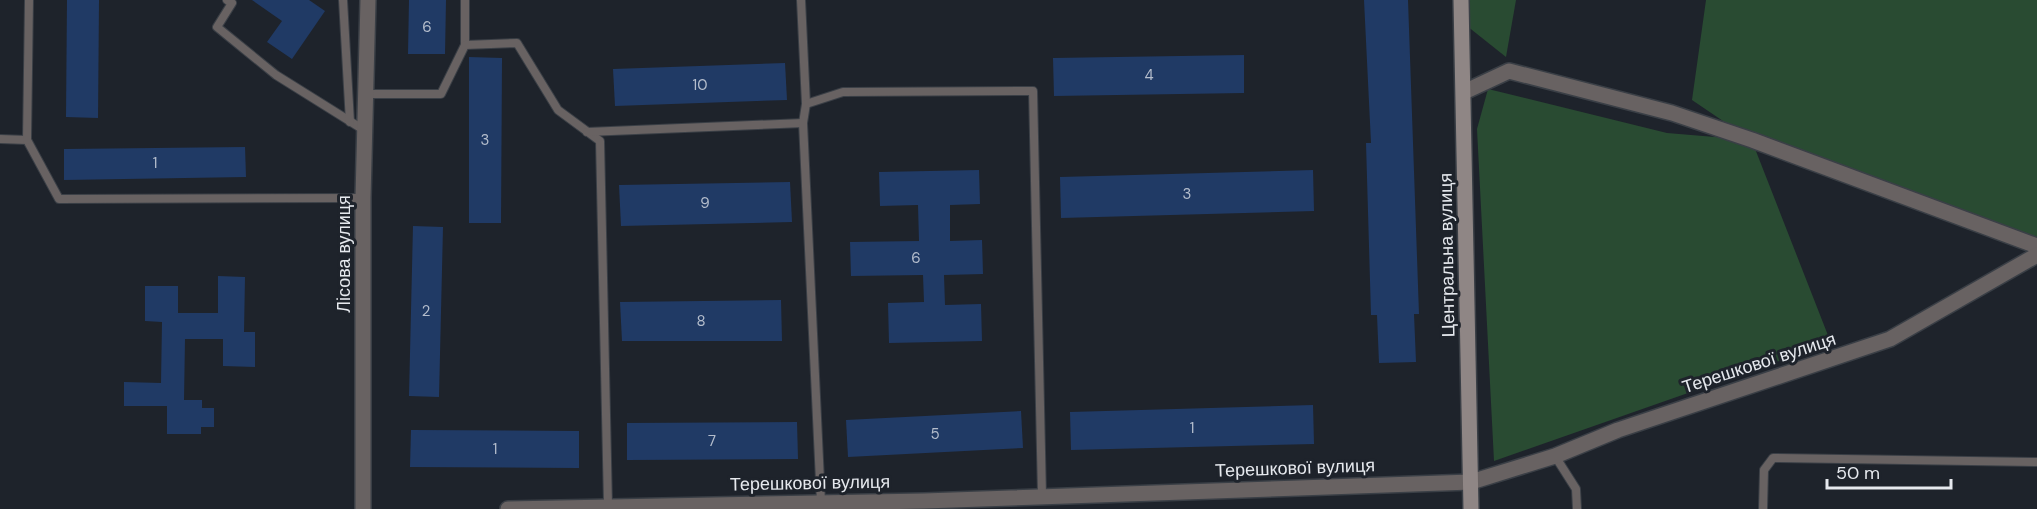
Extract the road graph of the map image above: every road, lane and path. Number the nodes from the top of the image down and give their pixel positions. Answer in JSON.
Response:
{"nodes":[{"id":1,"x":29,"y":0,"type":"edge"},
{"id":2,"x":227,"y":0,"type":"edge"},
{"id":3,"x":343,"y":0,"type":"edge"},
{"id":4,"x":368,"y":0,"type":"edge"},
{"id":5,"x":465,"y":0,"type":"edge"},
{"id":6,"x":801,"y":0,"type":"edge"},
{"id":7,"x":1461,"y":0,"type":"edge"},
{"id":8,"x":465,"y":45,"type":"junction"},
{"id":9,"x":1464,"y":92,"type":"junction"},
{"id":10,"x":366,"y":94,"type":"junction"},
{"id":11,"x":806,"y":104,"type":"junction"},
{"id":12,"x":350,"y":122,"type":"junction"},
{"id":13,"x":803,"y":123,"type":"junction"},
{"id":14,"x":365,"y":131,"type":"junction"},
{"id":15,"x":587,"y":132,"type":"junction"},
{"id":16,"x":0,"y":139,"type":"edge"},
{"id":17,"x":27,"y":140,"type":"junction"},
{"id":18,"x":363,"y":198,"type":"junction"},
{"id":19,"x":2037,"y":246,"type":"edge"},
{"id":20,"x":2037,"y":255,"type":"edge"},
{"id":21,"x":1555,"y":456,"type":"junction"},
{"id":22,"x":2037,"y":462,"type":"edge"},
{"id":23,"x":1471,"y":482,"type":"junction"},
{"id":24,"x":1042,"y":496,"type":"junction"},
{"id":25,"x":821,"y":502,"type":"junction"},
{"id":26,"x":608,"y":505,"type":"junction"},
{"id":27,"x":363,"y":509,"type":"edge"},
{"id":28,"x":508,"y":509,"type":"edge"},
{"id":29,"x":1471,"y":509,"type":"edge"},
{"id":30,"x":1577,"y":509,"type":"edge"},
{"id":31,"x":1763,"y":509,"type":"edge"}],
"edges":[{"from":1,"to":17,"type":"lane"},
{"from":2,"to":12,"type":"lane"},
{"from":3,"to":12,"type":"lane"},
{"from":4,"to":10,"type":"street","name":"Лісова вулиця"},
{"from":5,"to":8,"type":"lane"},
{"from":6,"to":11,"type":"lane"},
{"from":7,"to":9,"type":"main road","name":"Центральна вулиця"},
{"from":8,"to":10,"type":"lane"},
{"from":8,"to":15,"type":"lane"},
{"from":9,"to":19,"type":"street"},
{"from":9,"to":23,"type":"main road","name":"Центральна вулиця"},
{"from":10,"to":14,"type":"street","name":"Лісова вулиця"},
{"from":11,"to":13,"type":"lane"},
{"from":11,"to":24,"type":"lane"},
{"from":12,"to":14,"type":"lane"},
{"from":13,"to":15,"type":"lane"},
{"from":13,"to":25,"type":"lane"},
{"from":14,"to":18,"type":"street","name":"Лісова вулиця"},
{"from":15,"to":26,"type":"lane"},
{"from":16,"to":17,"type":"lane"},
{"from":17,"to":18,"type":"lane"},
{"from":18,"to":27,"type":"street","name":"Лісова вулиця"},
{"from":20,"to":21,"type":"street","name":"Терешкової вулиця"},
{"from":21,"to":23,"type":"street","name":"Терешкової вулиця"},
{"from":21,"to":30,"type":"lane"},
{"from":22,"to":31,"type":"lane"},
{"from":23,"to":24,"type":"street","name":"Терешкової вулиця"},
{"from":23,"to":29,"type":"main road","name":"Центральна вулиця"},
{"from":24,"to":25,"type":"street","name":"Терешкової вулиця"},
{"from":25,"to":26,"type":"street","name":"Терешкової вулиця"},
{"from":26,"to":28,"type":"street","name":"Терешкової вулиця"}]}
